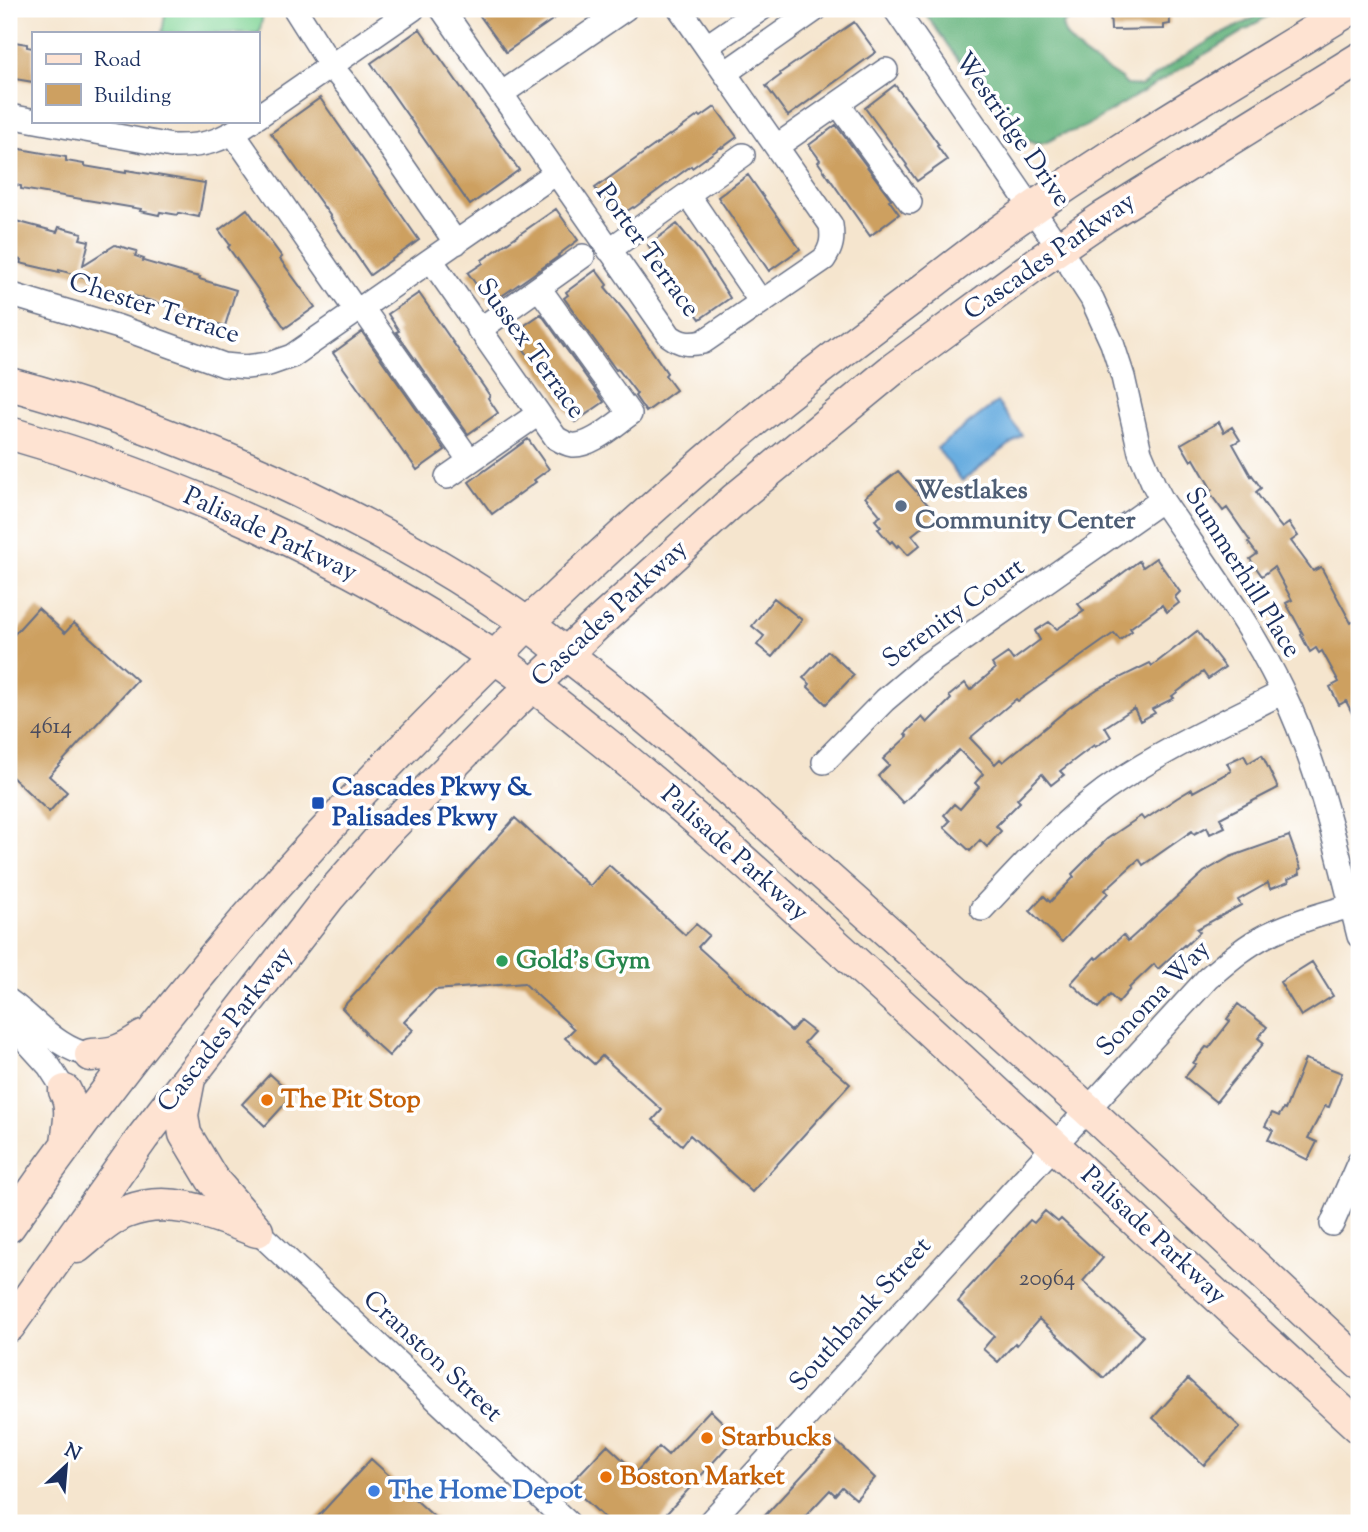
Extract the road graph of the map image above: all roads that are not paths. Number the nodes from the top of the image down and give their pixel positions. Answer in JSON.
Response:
{"nodes":[{"id":1,"x":295,"y":9,"type":"edge"},
{"id":2,"x":413,"y":9,"type":"edge"},
{"id":3,"x":442,"y":9,"type":"edge"},
{"id":4,"x":625,"y":9,"type":"edge"},
{"id":5,"x":680,"y":9,"type":"edge"},
{"id":6,"x":761,"y":9,"type":"edge"},
{"id":7,"x":816,"y":9,"type":"edge"},
{"id":8,"x":895,"y":9,"type":"edge"},
{"id":9,"x":1350,"y":9,"type":"edge"},
{"id":10,"x":594,"y":17,"type":"edge"},
{"id":11,"x":707,"y":46,"type":"junction"},
{"id":12,"x":1359,"y":59,"type":"edge"},
{"id":13,"x":331,"y":66,"type":"junction"},
{"id":14,"x":886,"y":70,"type":"dead end"},
{"id":15,"x":725,"y":73,"type":"junction"},
{"id":16,"x":501,"y":94,"type":"junction"},
{"id":17,"x":838,"y":104,"type":"junction"},
{"id":18,"x":9,"y":116,"type":"edge"},
{"id":19,"x":259,"y":116,"type":"edge"},
{"id":20,"x":32,"y":120,"type":"edge"},
{"id":21,"x":42,"y":122,"type":"edge"},
{"id":22,"x":242,"y":127,"type":"edge"},
{"id":23,"x":777,"y":146,"type":"junction"},
{"id":24,"x":743,"y":155,"type":"dead end"},
{"id":25,"x":556,"y":173,"type":"junction"},
{"id":26,"x":688,"y":195,"type":"junction"},
{"id":27,"x":910,"y":202,"type":"dead end"},
{"id":28,"x":1032,"y":210,"type":"junction"},
{"id":29,"x":456,"y":243,"type":"junction"},
{"id":30,"x":1059,"y":248,"type":"junction"},
{"id":31,"x":609,"y":250,"type":"junction"},
{"id":32,"x":583,"y":256,"type":"dead end"},
{"id":33,"x":431,"y":260,"type":"junction"},
{"id":34,"x":539,"y":288,"type":"junction"},
{"id":35,"x":9,"y":294,"type":"edge"},
{"id":36,"x":761,"y":302,"type":"junction"},
{"id":37,"x":360,"y":310,"type":"junction"},
{"id":38,"x":479,"y":330,"type":"junction"},
{"id":39,"x":9,"y":384,"type":"edge"},
{"id":40,"x":538,"y":414,"type":"junction"},
{"id":41,"x":9,"y":433,"type":"edge"},
{"id":42,"x":470,"y":461,"type":"junction"},
{"id":43,"x":447,"y":477,"type":"dead end"},
{"id":44,"x":1162,"y":500,"type":"junction"},
{"id":45,"x":528,"y":624,"type":"junction"},
{"id":46,"x":566,"y":654,"type":"junction"},
{"id":47,"x":494,"y":657,"type":"junction"},
{"id":48,"x":533,"y":686,"type":"junction"},
{"id":49,"x":1283,"y":692,"type":"junction"},
{"id":50,"x":824,"y":762,"type":"dead end"},
{"id":51,"x":1352,"y":906,"type":"junction"},
{"id":52,"x":982,"y":909,"type":"dead end"},
{"id":53,"x":1359,"y":936,"type":"edge"},
{"id":54,"x":9,"y":1001,"type":"edge"},
{"id":55,"x":9,"y":1022,"type":"edge"},
{"id":56,"x":155,"y":1028,"type":"junction"},
{"id":57,"x":91,"y":1055,"type":"joint"},
{"id":58,"x":190,"y":1076,"type":"junction"},
{"id":59,"x":65,"y":1091,"type":"joint"},
{"id":60,"x":1087,"y":1109,"type":"junction"},
{"id":61,"x":67,"y":1143,"type":"junction"},
{"id":62,"x":1054,"y":1144,"type":"junction"},
{"id":63,"x":1359,"y":1162,"type":"edge"},
{"id":64,"x":1332,"y":1224,"type":"dead end"},
{"id":65,"x":9,"y":1226,"type":"edge"},
{"id":66,"x":257,"y":1231,"type":"junction"},
{"id":67,"x":46,"y":1272,"type":"junction"},
{"id":68,"x":9,"y":1326,"type":"edge"},
{"id":69,"x":1359,"y":1363,"type":"edge"},
{"id":70,"x":1359,"y":1427,"type":"edge"},
{"id":71,"x":568,"y":1523,"type":"edge"},
{"id":72,"x":709,"y":1523,"type":"edge"}],
"edges":[{"from":1,"to":13,"type":"street"},
{"from":2,"to":13,"type":"street"},
{"from":3,"to":16,"type":"street","name":"Porter Terrace"},
{"from":4,"to":10,"type":"street"},
{"from":5,"to":11,"type":"street","name":"Porter Terrace"},
{"from":6,"to":11,"type":"street"},
{"from":7,"to":15,"type":"street"},
{"from":8,"to":28,"type":"street","name":"Westridge Drive"},
{"from":9,"to":28,"type":"main road","name":"Cascades Parkway"},
{"from":10,"to":16,"type":"street"},
{"from":11,"to":15,"type":"street","name":"Porter Terrace"},
{"from":12,"to":30,"type":"main road","name":"Cascades Parkway"},
{"from":13,"to":19,"type":"street"},
{"from":13,"to":29,"type":"street"},
{"from":14,"to":17,"type":"street"},
{"from":15,"to":23,"type":"street","name":"Porter Terrace"},
{"from":16,"to":25,"type":"street","name":"Porter Terrace"},
{"from":17,"to":23,"type":"street"},
{"from":17,"to":27,"type":"street"},
{"from":18,"to":20,"type":"street"},
{"from":21,"to":22,"type":"street"},
{"from":22,"to":37,"type":"street"},
{"from":23,"to":36,"type":"street","name":"Porter Terrace"},
{"from":24,"to":26,"type":"street"},
{"from":25,"to":29,"type":"street","name":"Chester Terrace"},
{"from":25,"to":31,"type":"street","name":"Porter Terrace"},
{"from":26,"to":31,"type":"street"},
{"from":26,"to":36,"type":"street"},
{"from":28,"to":30,"type":"street","name":"Westridge Drive"},
{"from":28,"to":45,"type":"main road","name":"Cascades Parkway"},
{"from":29,"to":33,"type":"street","name":"Chester Terrace"},
{"from":30,"to":44,"type":"street","name":"Summerhill Place"},
{"from":30,"to":46,"type":"main road","name":"Cascades Parkway"},
{"from":31,"to":36,"type":"street","name":"Porter Terrace"},
{"from":32,"to":34,"type":"street"},
{"from":33,"to":37,"type":"street","name":"Chester Terrace"},
{"from":33,"to":38,"type":"street","name":"Sussex Terrace"},
{"from":34,"to":38,"type":"street"},
{"from":34,"to":40,"type":"street","name":"Sussex Terrace"},
{"from":35,"to":37,"type":"street","name":"Chester Terrace"},
{"from":37,"to":42,"type":"street"},
{"from":38,"to":40,"type":"street","name":"Sussex Terrace"},
{"from":39,"to":45,"type":"main road","name":"Palisade Parkway"},
{"from":40,"to":42,"type":"street"},
{"from":41,"to":47,"type":"main road","name":"Palisade Parkway"},
{"from":42,"to":43,"type":"street"},
{"from":44,"to":49,"type":"street","name":"Summerhill Place"},
{"from":44,"to":50,"type":"street","name":"Serenity Court"},
{"from":45,"to":46,"type":"main road","name":"Palisade Parkway"},
{"from":45,"to":47,"type":"main road","name":"Cascades Parkway"},
{"from":46,"to":48,"type":"main road","name":"Cascades Parkway"},
{"from":46,"to":60,"type":"main road","name":"Palisade Parkway"},
{"from":47,"to":48,"type":"main road","name":"Palisade Parkway"},
{"from":47,"to":56,"type":"main road","name":"Cascades Parkway"},
{"from":48,"to":58,"type":"main road","name":"Cascades Parkway"},
{"from":48,"to":62,"type":"main road","name":"Palisade Parkway"},
{"from":49,"to":51,"type":"street","name":"Summerhill Place"},
{"from":49,"to":52,"type":"street"},
{"from":51,"to":53,"type":"street","name":"Summerhill Place"},
{"from":51,"to":60,"type":"street","name":"Sonoma Way"},
{"from":54,"to":57,"type":"street"},
{"from":55,"to":59,"type":"street"},
{"from":56,"to":57,"type":"main road"},
{"from":56,"to":61,"type":"main road","name":"Cascades Parkway"},
{"from":58,"to":66,"type":"main road"},
{"from":58,"to":67,"type":"main road","name":"Cascades Parkway"},
{"from":59,"to":61,"type":"main road"},
{"from":60,"to":62,"type":"street","name":"Sonoma Way"},
{"from":60,"to":69,"type":"main road","name":"Palisade Parkway"},
{"from":61,"to":65,"type":"main road","name":"Cascades Parkway"},
{"from":62,"to":70,"type":"main road","name":"Palisade Parkway"},
{"from":62,"to":72,"type":"street","name":"Southbank Street"},
{"from":63,"to":64,"type":"street"},
{"from":66,"to":67,"type":"main road"},
{"from":66,"to":71,"type":"street","name":"Cranston Street"},
{"from":67,"to":68,"type":"main road","name":"Cascades Parkway"}]}
